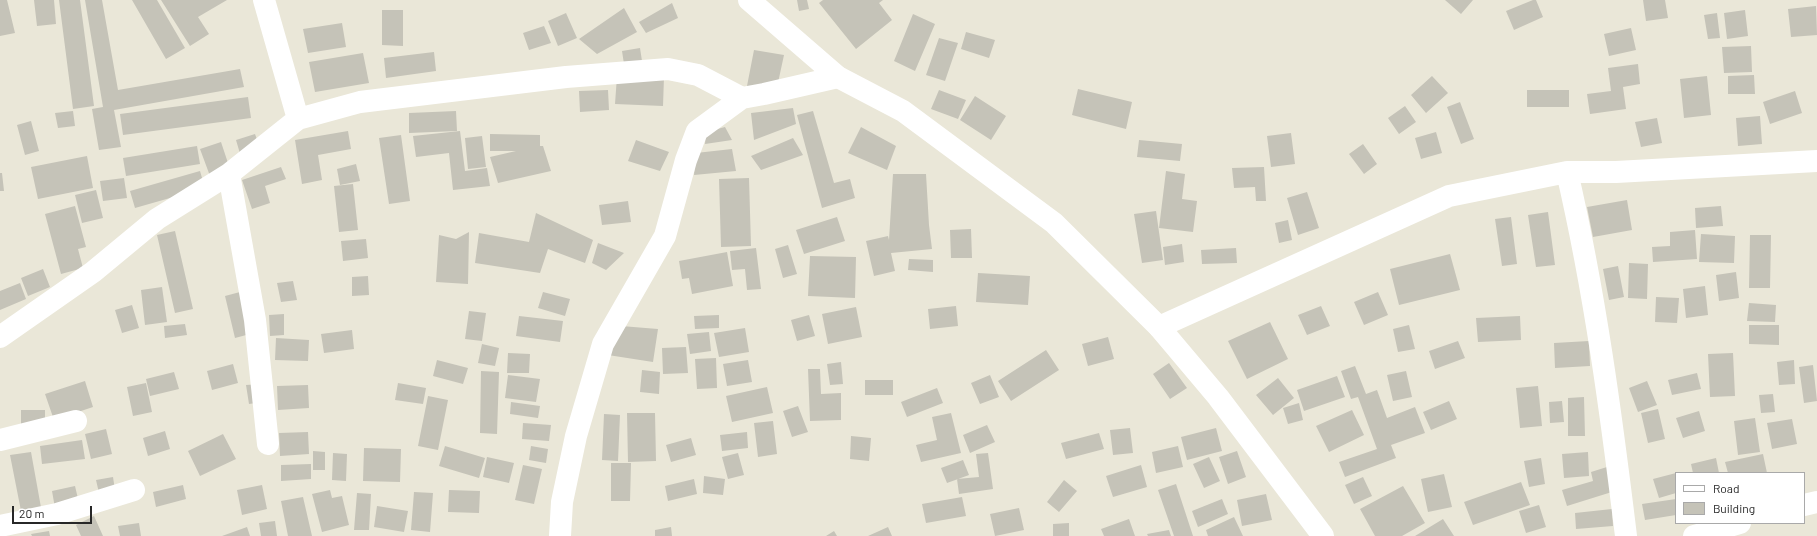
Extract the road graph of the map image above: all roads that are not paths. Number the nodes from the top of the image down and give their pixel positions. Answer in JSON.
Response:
{"nodes":[{"id":1,"x":264,"y":0,"type":"edge"},
{"id":2,"x":749,"y":0,"type":"edge"},
{"id":3,"x":838,"y":77,"type":"junction"},
{"id":4,"x":742,"y":98,"type":"junction"},
{"id":5,"x":298,"y":119,"type":"junction"},
{"id":6,"x":1817,"y":161,"type":"edge"},
{"id":7,"x":1567,"y":172,"type":"junction"},
{"id":8,"x":229,"y":174,"type":"junction"},
{"id":9,"x":1159,"y":327,"type":"junction"},
{"id":10,"x":0,"y":337,"type":"edge"},
{"id":11,"x":76,"y":420,"type":"dead end"},
{"id":12,"x":0,"y":440,"type":"edge"},
{"id":13,"x":268,"y":444,"type":"dead end"},
{"id":14,"x":134,"y":490,"type":"dead end"},
{"id":15,"x":1817,"y":502,"type":"edge"},
{"id":16,"x":1805,"y":505,"type":"edge"},
{"id":17,"x":1736,"y":524,"type":"edge"},
{"id":18,"x":0,"y":526,"type":"edge"},
{"id":19,"x":560,"y":536,"type":"edge"},
{"id":20,"x":1323,"y":536,"type":"edge"},
{"id":21,"x":1626,"y":536,"type":"edge"},
{"id":22,"x":1694,"y":536,"type":"edge"}],
"edges":[{"from":1,"to":5,"type":"street"},
{"from":2,"to":3,"type":"street"},
{"from":3,"to":4,"type":"street"},
{"from":3,"to":9,"type":"street"},
{"from":4,"to":5,"type":"street"},
{"from":4,"to":19,"type":"street"},
{"from":5,"to":8,"type":"street"},
{"from":6,"to":7,"type":"street"},
{"from":7,"to":9,"type":"street"},
{"from":7,"to":21,"type":"street"},
{"from":8,"to":10,"type":"street"},
{"from":8,"to":13,"type":"street"},
{"from":9,"to":20,"type":"street"},
{"from":11,"to":12,"type":"street"},
{"from":14,"to":18,"type":"street"},
{"from":15,"to":16,"type":"street"},
{"from":17,"to":22,"type":"street"}]}
